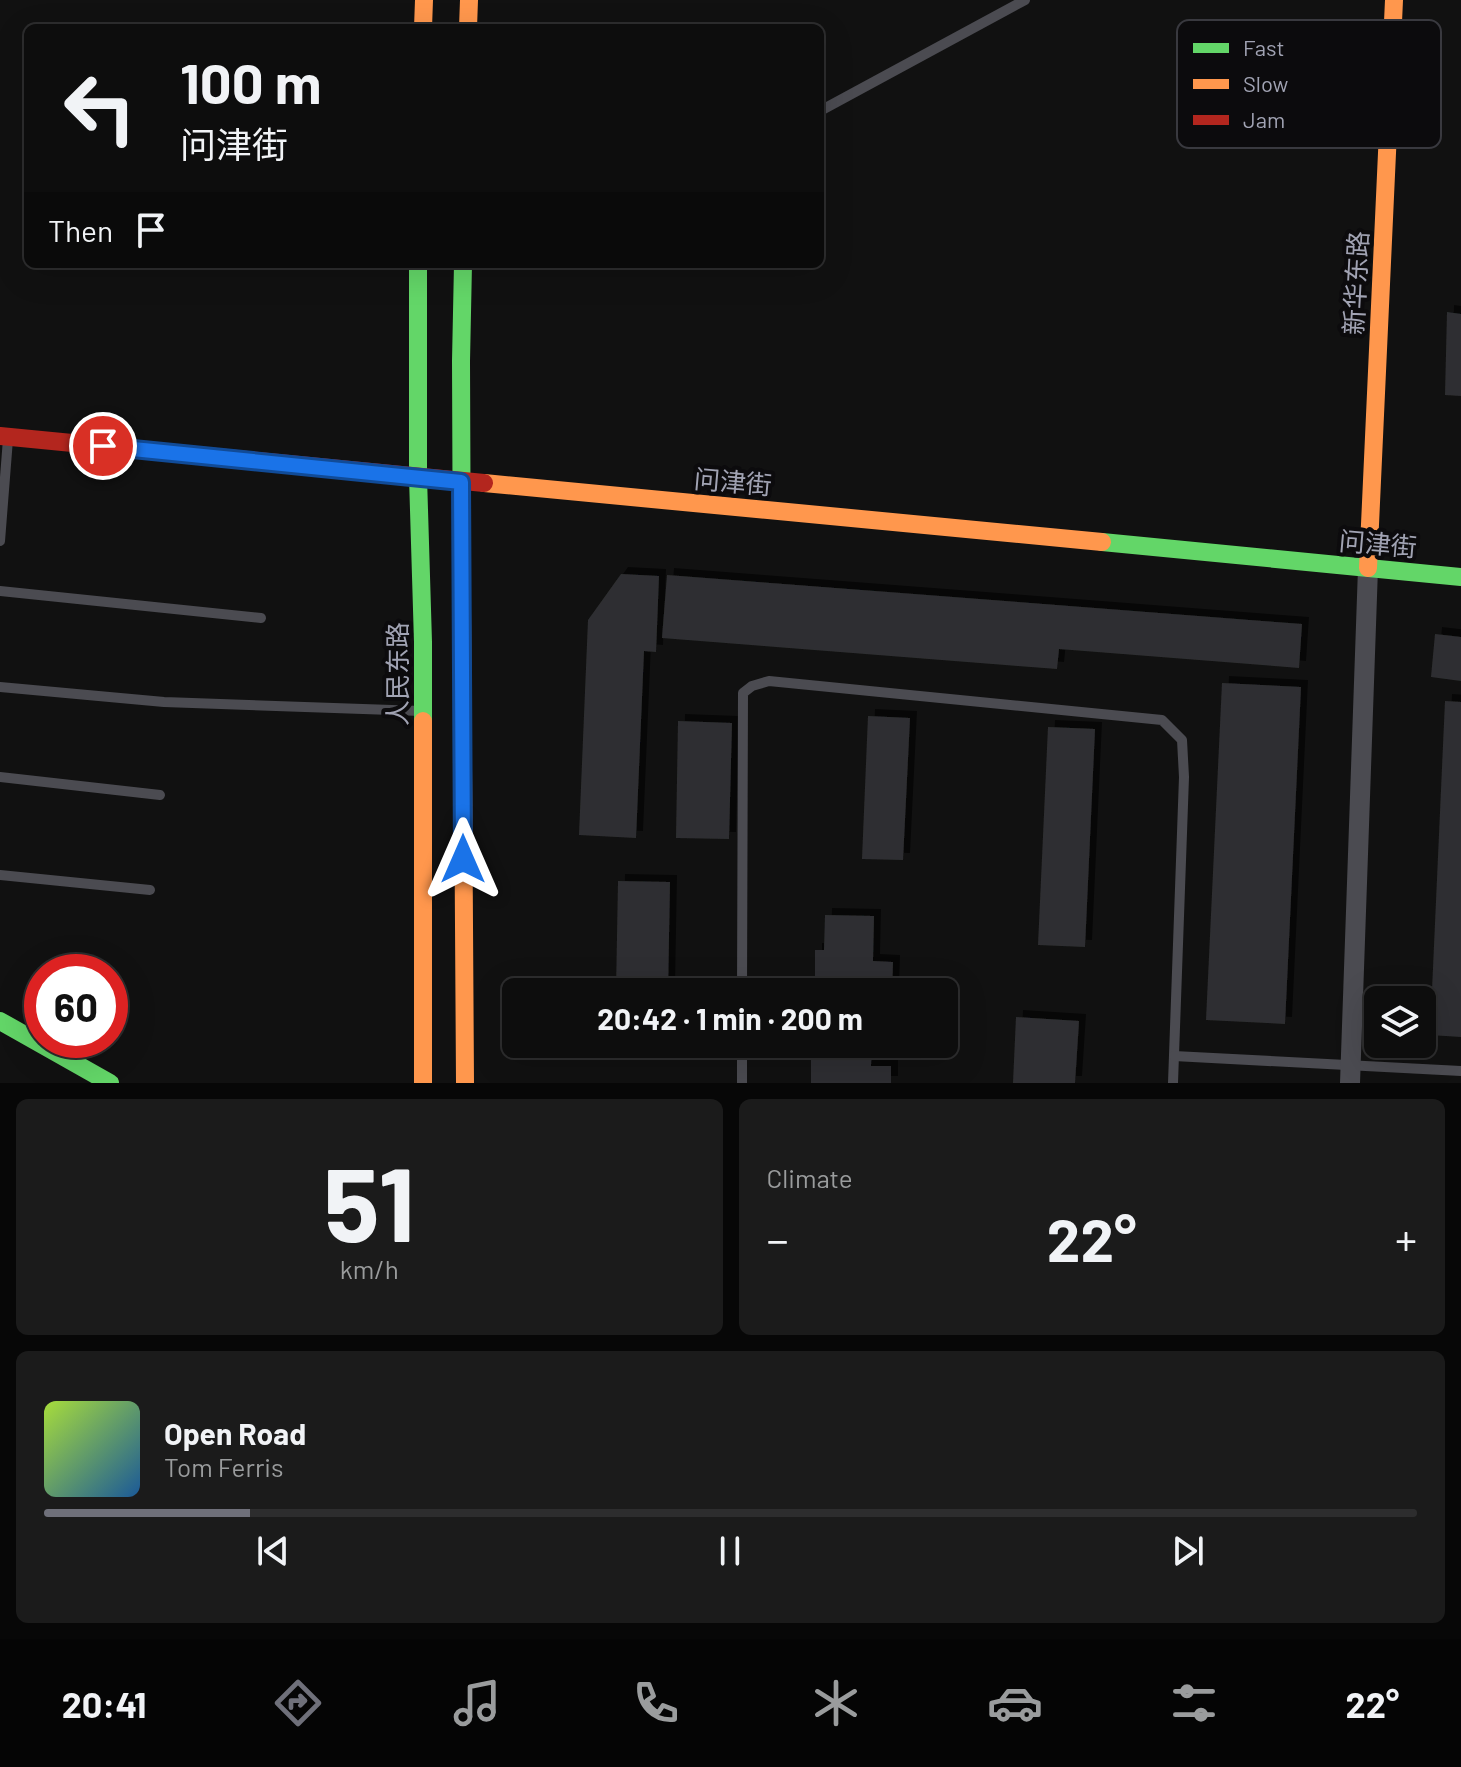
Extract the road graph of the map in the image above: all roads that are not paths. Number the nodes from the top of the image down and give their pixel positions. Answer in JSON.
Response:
{"nodes":[{"id":1,"x":424,"y":0,"type":"edge"},
{"id":2,"x":469,"y":0,"type":"edge"},
{"id":3,"x":1025,"y":0,"type":"edge"},
{"id":4,"x":1394,"y":0,"type":"edge"},
{"id":5,"x":1393,"y":20,"type":"edge"},
{"id":6,"x":423,"y":24,"type":"edge"},
{"id":7,"x":468,"y":24,"type":"edge"},
{"id":8,"x":824,"y":109,"type":"edge"},
{"id":9,"x":1387,"y":148,"type":"edge"},
{"id":10,"x":418,"y":268,"type":"edge"},
{"id":11,"x":463,"y":268,"type":"edge"},
{"id":12,"x":4,"y":437,"type":"edge"},
{"id":13,"x":418,"y":477,"type":"junction"},
{"id":14,"x":461,"y":482,"type":"junction"},
{"id":15,"x":0,"y":541,"type":"edge"},
{"id":16,"x":1368,"y":568,"type":"junction"},
{"id":17,"x":1461,"y":577,"type":"edge"},
{"id":18,"x":0,"y":591,"type":"edge"},
{"id":19,"x":261,"y":618,"type":"dead end"},
{"id":20,"x":0,"y":687,"type":"edge"},
{"id":21,"x":423,"y":711,"type":"junction"},
{"id":22,"x":0,"y":777,"type":"edge"},
{"id":23,"x":160,"y":795,"type":"dead end"},
{"id":24,"x":0,"y":875,"type":"edge"},
{"id":25,"x":150,"y":890,"type":"dead end"},
{"id":26,"x":742,"y":978,"type":"edge"},
{"id":27,"x":0,"y":1021,"type":"edge"},
{"id":28,"x":1174,"y":1056,"type":"junction"},
{"id":29,"x":742,"y":1058,"type":"edge"},
{"id":30,"x":1461,"y":1071,"type":"edge"},
{"id":31,"x":1350,"y":1074,"type":"edge"},
{"id":32,"x":110,"y":1083,"type":"edge"},
{"id":33,"x":423,"y":1083,"type":"edge"},
{"id":34,"x":465,"y":1083,"type":"edge"},
{"id":35,"x":742,"y":1083,"type":"edge"},
{"id":36,"x":1173,"y":1083,"type":"edge"}],
"edges":[{"from":1,"to":6,"type":"street"},
{"from":2,"to":7,"type":"street"},
{"from":3,"to":8,"type":"lane"},
{"from":4,"to":5,"type":"street","name":"新华东路"},
{"from":9,"to":16,"type":"street","name":"新华东路"},
{"from":10,"to":13,"type":"street","name":"人民东路"},
{"from":11,"to":14,"type":"street"},
{"from":12,"to":13,"type":"street","name":"问津街"},
{"from":12,"to":15,"type":"lane"},
{"from":13,"to":14,"type":"street","name":"问津街"},
{"from":13,"to":21,"type":"street","name":"人民东路"},
{"from":14,"to":16,"type":"street","name":"问津街"},
{"from":14,"to":34,"type":"street"},
{"from":16,"to":17,"type":"street","name":"问津街"},
{"from":16,"to":31,"type":"street"},
{"from":18,"to":19,"type":"lane"},
{"from":20,"to":21,"type":"lane"},
{"from":21,"to":33,"type":"street","name":"人民东路"},
{"from":22,"to":23,"type":"lane"},
{"from":24,"to":25,"type":"lane"},
{"from":26,"to":28,"type":"lane"},
{"from":27,"to":32,"type":"street"},
{"from":28,"to":31,"type":"lane"},
{"from":28,"to":36,"type":"lane"},
{"from":29,"to":35,"type":"lane"},
{"from":30,"to":31,"type":"lane"}]}
